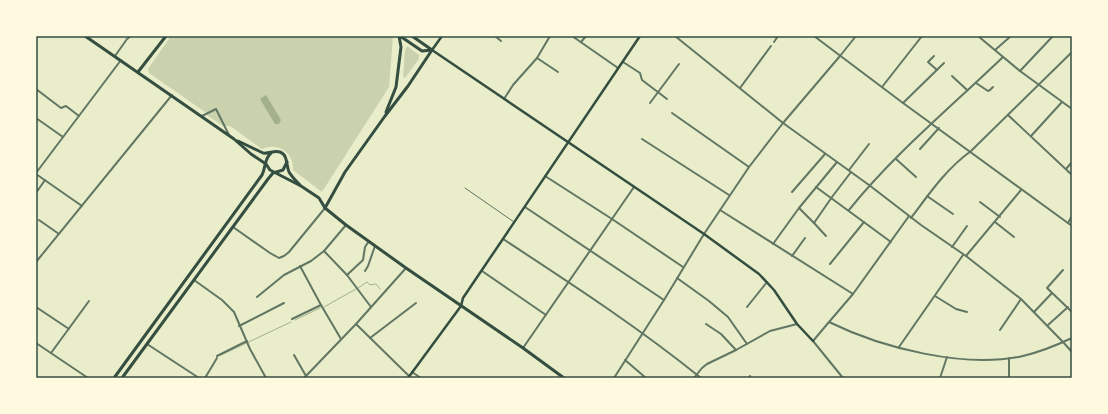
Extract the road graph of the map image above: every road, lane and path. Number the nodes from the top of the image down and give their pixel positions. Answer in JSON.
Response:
{"nodes":[{"id":1,"x":85,"y":36,"type":"edge"},
{"id":2,"x":131,"y":36,"type":"edge"},
{"id":3,"x":166,"y":36,"type":"edge"},
{"id":4,"x":399,"y":36,"type":"edge"},
{"id":5,"x":412,"y":36,"type":"edge"},
{"id":6,"x":442,"y":36,"type":"edge"},
{"id":7,"x":495,"y":36,"type":"edge"},
{"id":8,"x":550,"y":36,"type":"edge"},
{"id":9,"x":572,"y":36,"type":"edge"},
{"id":10,"x":586,"y":36,"type":"edge"},
{"id":11,"x":640,"y":36,"type":"edge"},
{"id":12,"x":676,"y":36,"type":"edge"},
{"id":13,"x":778,"y":36,"type":"edge"},
{"id":14,"x":814,"y":36,"type":"edge"},
{"id":15,"x":856,"y":36,"type":"edge"},
{"id":16,"x":922,"y":36,"type":"edge"},
{"id":17,"x":978,"y":36,"type":"edge"},
{"id":18,"x":983,"y":36,"type":"edge"},
{"id":19,"x":1011,"y":36,"type":"edge"},
{"id":20,"x":1053,"y":36,"type":"edge"},
{"id":21,"x":981,"y":39,"type":"junction"},
{"id":22,"x":501,"y":41,"type":"dead end"},
{"id":23,"x":581,"y":42,"type":"junction"},
{"id":24,"x":774,"y":42,"type":"dead end"},
{"id":25,"x":771,"y":46,"type":"dead end"},
{"id":26,"x":432,"y":50,"type":"junction"},
{"id":27,"x":995,"y":50,"type":"junction"},
{"id":28,"x":1072,"y":52,"type":"edge"},
{"id":29,"x":115,"y":56,"type":"junction"},
{"id":30,"x":840,"y":56,"type":"junction"},
{"id":31,"x":934,"y":56,"type":"dead end"},
{"id":32,"x":1003,"y":57,"type":"junction"},
{"id":33,"x":537,"y":58,"type":"junction"},
{"id":34,"x":121,"y":60,"type":"junction"},
{"id":35,"x":623,"y":62,"type":"junction"},
{"id":36,"x":944,"y":63,"type":"dead end"},
{"id":37,"x":679,"y":64,"type":"dead end"},
{"id":38,"x":618,"y":68,"type":"junction"},
{"id":39,"x":936,"y":70,"type":"junction"},
{"id":40,"x":1020,"y":71,"type":"junction"},
{"id":41,"x":138,"y":72,"type":"junction"},
{"id":42,"x":558,"y":72,"type":"dead end"},
{"id":43,"x":952,"y":76,"type":"dead end"},
{"id":44,"x":976,"y":82,"type":"junction"},
{"id":45,"x":1039,"y":85,"type":"junction"},
{"id":46,"x":882,"y":87,"type":"junction"},
{"id":47,"x":993,"y":87,"type":"dead end"},
{"id":48,"x":740,"y":88,"type":"junction"},
{"id":49,"x":36,"y":89,"type":"edge"},
{"id":50,"x":967,"y":90,"type":"junction"},
{"id":51,"x":658,"y":92,"type":"junction"},
{"id":52,"x":172,"y":96,"type":"junction"},
{"id":53,"x":504,"y":99,"type":"junction"},
{"id":54,"x":667,"y":99,"type":"dead end"},
{"id":55,"x":650,"y":102,"type":"dead end"},
{"id":56,"x":1062,"y":102,"type":"junction"},
{"id":57,"x":903,"y":103,"type":"junction"},
{"id":58,"x":1072,"y":109,"type":"edge"},
{"id":59,"x":672,"y":113,"type":"dead end"},
{"id":60,"x":1008,"y":115,"type":"junction"},
{"id":61,"x":79,"y":116,"type":"junction"},
{"id":62,"x":202,"y":116,"type":"junction"},
{"id":63,"x":385,"y":116,"type":"junction"},
{"id":64,"x":36,"y":118,"type":"edge"},
{"id":65,"x":783,"y":123,"type":"junction"},
{"id":66,"x":932,"y":123,"type":"junction"},
{"id":67,"x":939,"y":128,"type":"junction"},
{"id":68,"x":230,"y":136,"type":"junction"},
{"id":69,"x":63,"y":137,"type":"junction"},
{"id":70,"x":1031,"y":137,"type":"junction"},
{"id":71,"x":234,"y":139,"type":"junction"},
{"id":72,"x":642,"y":139,"type":"dead end"},
{"id":73,"x":568,"y":142,"type":"junction"},
{"id":74,"x":869,"y":144,"type":"dead end"},
{"id":75,"x":920,"y":149,"type":"dead end"},
{"id":76,"x":971,"y":151,"type":"junction"},
{"id":77,"x":271,"y":153,"type":"junction"},
{"id":78,"x":825,"y":154,"type":"junction"},
{"id":79,"x":896,"y":159,"type":"junction"},
{"id":80,"x":287,"y":162,"type":"junction"},
{"id":81,"x":837,"y":162,"type":"junction"},
{"id":82,"x":1072,"y":162,"type":"edge"},
{"id":83,"x":266,"y":164,"type":"junction"},
{"id":84,"x":749,"y":167,"type":"junction"},
{"id":85,"x":1066,"y":169,"type":"junction"},
{"id":86,"x":850,"y":171,"type":"junction"},
{"id":87,"x":275,"y":172,"type":"junction"},
{"id":88,"x":36,"y":174,"type":"edge"},
{"id":89,"x":1072,"y":175,"type":"edge"},
{"id":90,"x":545,"y":176,"type":"junction"},
{"id":91,"x":916,"y":177,"type":"dead end"},
{"id":92,"x":45,"y":180,"type":"junction"},
{"id":93,"x":869,"y":185,"type":"junction"},
{"id":94,"x":301,"y":186,"type":"junction"},
{"id":95,"x":816,"y":186,"type":"junction"},
{"id":96,"x":634,"y":187,"type":"junction"},
{"id":97,"x":465,"y":188,"type":"dead end"},
{"id":98,"x":1021,"y":190,"type":"junction"},
{"id":99,"x":792,"y":192,"type":"dead end"},
{"id":100,"x":36,"y":193,"type":"edge"},
{"id":101,"x":730,"y":195,"type":"junction"},
{"id":102,"x":927,"y":196,"type":"junction"},
{"id":103,"x":832,"y":197,"type":"junction"},
{"id":104,"x":980,"y":202,"type":"dead end"},
{"id":105,"x":82,"y":206,"type":"junction"},
{"id":106,"x":525,"y":206,"type":"junction"},
{"id":107,"x":325,"y":208,"type":"junction"},
{"id":108,"x":799,"y":208,"type":"junction"},
{"id":109,"x":720,"y":210,"type":"junction"},
{"id":110,"x":849,"y":210,"type":"junction"},
{"id":111,"x":953,"y":214,"type":"dead end"},
{"id":112,"x":1072,"y":216,"type":"edge"},
{"id":113,"x":910,"y":217,"type":"junction"},
{"id":114,"x":1000,"y":217,"type":"junction"},
{"id":115,"x":612,"y":219,"type":"junction"},
{"id":116,"x":39,"y":220,"type":"dead end"},
{"id":117,"x":514,"y":222,"type":"junction"},
{"id":118,"x":864,"y":222,"type":"junction"},
{"id":119,"x":995,"y":222,"type":"junction"},
{"id":120,"x":1068,"y":223,"type":"junction"},
{"id":121,"x":814,"y":224,"type":"junction"},
{"id":122,"x":346,"y":225,"type":"junction"},
{"id":123,"x":967,"y":226,"type":"dead end"},
{"id":124,"x":1072,"y":226,"type":"edge"},
{"id":125,"x":233,"y":227,"type":"junction"},
{"id":126,"x":60,"y":234,"type":"junction"},
{"id":127,"x":704,"y":234,"type":"junction"},
{"id":128,"x":826,"y":236,"type":"dead end"},
{"id":129,"x":1014,"y":237,"type":"dead end"},
{"id":130,"x":805,"y":238,"type":"dead end"},
{"id":131,"x":503,"y":239,"type":"junction"},
{"id":132,"x":368,"y":241,"type":"junction"},
{"id":133,"x":891,"y":242,"type":"junction"},
{"id":134,"x":773,"y":244,"type":"junction"},
{"id":135,"x":375,"y":246,"type":"junction"},
{"id":136,"x":952,"y":247,"type":"junction"},
{"id":137,"x":324,"y":251,"type":"junction"},
{"id":138,"x":590,"y":251,"type":"junction"},
{"id":139,"x":964,"y":255,"type":"junction"},
{"id":140,"x":792,"y":256,"type":"junction"},
{"id":141,"x":36,"y":262,"type":"edge"},
{"id":142,"x":830,"y":264,"type":"dead end"},
{"id":143,"x":300,"y":266,"type":"junction"},
{"id":144,"x":683,"y":267,"type":"junction"},
{"id":145,"x":406,"y":268,"type":"junction"},
{"id":146,"x":1063,"y":270,"type":"dead end"},
{"id":147,"x":365,"y":271,"type":"dead end"},
{"id":148,"x":482,"y":271,"type":"junction"},
{"id":149,"x":347,"y":276,"type":"junction"},
{"id":150,"x":677,"y":278,"type":"junction"},
{"id":151,"x":194,"y":280,"type":"junction"},
{"id":152,"x":569,"y":282,"type":"junction"},
{"id":153,"x":767,"y":282,"type":"junction"},
{"id":154,"x":1052,"y":293,"type":"junction"},
{"id":155,"x":853,"y":294,"type":"junction"},
{"id":156,"x":935,"y":296,"type":"junction"},
{"id":157,"x":257,"y":297,"type":"dead end"},
{"id":158,"x":1021,"y":299,"type":"junction"},
{"id":159,"x":664,"y":300,"type":"junction"},
{"id":160,"x":90,"y":301,"type":"dead end"},
{"id":161,"x":284,"y":303,"type":"dead end"},
{"id":162,"x":416,"y":303,"type":"dead end"},
{"id":163,"x":321,"y":305,"type":"junction"},
{"id":164,"x":461,"y":306,"type":"junction"},
{"id":165,"x":36,"y":307,"type":"edge"},
{"id":166,"x":371,"y":307,"type":"junction"},
{"id":167,"x":747,"y":307,"type":"dead end"},
{"id":168,"x":1068,"y":307,"type":"junction"},
{"id":169,"x":967,"y":312,"type":"dead end"},
{"id":170,"x":1034,"y":312,"type":"junction"},
{"id":171,"x":1072,"y":312,"type":"edge"},
{"id":172,"x":546,"y":316,"type":"junction"},
{"id":173,"x":292,"y":318,"type":"dead end"},
{"id":174,"x":829,"y":322,"type":"junction"},
{"id":175,"x":356,"y":324,"type":"junction"},
{"id":176,"x":706,"y":324,"type":"dead end"},
{"id":177,"x":797,"y":324,"type":"junction"},
{"id":178,"x":1048,"y":325,"type":"junction"},
{"id":179,"x":240,"y":326,"type":"junction"},
{"id":180,"x":69,"y":329,"type":"junction"},
{"id":181,"x":1000,"y":330,"type":"dead end"},
{"id":182,"x":642,"y":334,"type":"junction"},
{"id":183,"x":370,"y":338,"type":"junction"},
{"id":184,"x":1072,"y":338,"type":"edge"},
{"id":185,"x":341,"y":339,"type":"junction"},
{"id":186,"x":813,"y":341,"type":"junction"},
{"id":187,"x":1063,"y":342,"type":"junction"},
{"id":188,"x":36,"y":343,"type":"edge"},
{"id":189,"x":247,"y":343,"type":"junction"},
{"id":190,"x":147,"y":344,"type":"junction"},
{"id":191,"x":747,"y":344,"type":"junction"},
{"id":192,"x":900,"y":347,"type":"junction"},
{"id":193,"x":523,"y":348,"type":"junction"},
{"id":194,"x":736,"y":350,"type":"junction"},
{"id":195,"x":1072,"y":352,"type":"edge"},
{"id":196,"x":51,"y":353,"type":"junction"},
{"id":197,"x":294,"y":355,"type":"dead end"},
{"id":198,"x":947,"y":357,"type":"junction"},
{"id":199,"x":1009,"y":358,"type":"junction"},
{"id":200,"x":625,"y":360,"type":"junction"},
{"id":201,"x":412,"y":372,"type":"junction"},
{"id":202,"x":697,"y":375,"type":"junction"},
{"id":203,"x":305,"y":377,"type":"edge"},
{"id":204,"x":408,"y":377,"type":"edge"},
{"id":205,"x":561,"y":377,"type":"edge"},
{"id":206,"x":87,"y":378,"type":"edge"},
{"id":207,"x":114,"y":378,"type":"edge"},
{"id":208,"x":122,"y":378,"type":"edge"},
{"id":209,"x":199,"y":378,"type":"edge"},
{"id":210,"x":205,"y":378,"type":"edge"},
{"id":211,"x":266,"y":378,"type":"edge"},
{"id":212,"x":421,"y":378,"type":"edge"},
{"id":213,"x":614,"y":378,"type":"edge"},
{"id":214,"x":646,"y":378,"type":"edge"},
{"id":215,"x":694,"y":378,"type":"edge"},
{"id":216,"x":701,"y":378,"type":"edge"},
{"id":217,"x":843,"y":378,"type":"edge"},
{"id":218,"x":940,"y":378,"type":"edge"},
{"id":219,"x":1009,"y":378,"type":"edge"}],
"edges":[{"from":1,"to":29,"type":"main road"},
{"from":2,"to":29,"type":"street"},
{"from":3,"to":41,"type":"main road"},
{"from":4,"to":26,"type":"main road"},
{"from":4,"to":63,"type":"main road"},
{"from":5,"to":26,"type":"main road"},
{"from":6,"to":26,"type":"main road"},
{"from":7,"to":22,"type":"street"},
{"from":8,"to":33,"type":"street"},
{"from":9,"to":23,"type":"street"},
{"from":10,"to":23,"type":"street"},
{"from":11,"to":35,"type":"main road"},
{"from":12,"to":48,"type":"street"},
{"from":13,"to":24,"type":"street"},
{"from":14,"to":30,"type":"street"},
{"from":15,"to":30,"type":"street"},
{"from":16,"to":46,"type":"street"},
{"from":17,"to":21,"type":"street"},
{"from":18,"to":21,"type":"street"},
{"from":19,"to":27,"type":"street"},
{"from":20,"to":40,"type":"street"},
{"from":21,"to":27,"type":"street"},
{"from":23,"to":38,"type":"street"},
{"from":25,"to":48,"type":"street"},
{"from":26,"to":53,"type":"main road"},
{"from":26,"to":63,"type":"main road"},
{"from":27,"to":32,"type":"street"},
{"from":28,"to":45,"type":"street"},
{"from":29,"to":34,"type":"main road"},
{"from":30,"to":46,"type":"street"},
{"from":30,"to":65,"type":"street"},
{"from":31,"to":39,"type":"street"},
{"from":32,"to":40,"type":"street"},
{"from":32,"to":44,"type":"street"},
{"from":33,"to":42,"type":"street"},
{"from":33,"to":53,"type":"street"},
{"from":34,"to":41,"type":"main road"},
{"from":34,"to":61,"type":"street"},
{"from":35,"to":38,"type":"main road"},
{"from":35,"to":51,"type":"street"},
{"from":36,"to":39,"type":"street"},
{"from":37,"to":51,"type":"street"},
{"from":38,"to":73,"type":"main road"},
{"from":39,"to":57,"type":"street"},
{"from":40,"to":45,"type":"street"},
{"from":41,"to":52,"type":"main road"},
{"from":43,"to":50,"type":"street"},
{"from":44,"to":47,"type":"street"},
{"from":44,"to":50,"type":"street"},
{"from":45,"to":56,"type":"street"},
{"from":45,"to":60,"type":"street"},
{"from":46,"to":57,"type":"street"},
{"from":48,"to":65,"type":"street"},
{"from":49,"to":61,"type":"street"},
{"from":50,"to":66,"type":"street"},
{"from":51,"to":54,"type":"street"},
{"from":51,"to":55,"type":"street"},
{"from":52,"to":62,"type":"main road"},
{"from":52,"to":105,"type":"street"},
{"from":53,"to":73,"type":"main road"},
{"from":56,"to":58,"type":"street"},
{"from":56,"to":70,"type":"street"},
{"from":57,"to":66,"type":"street"},
{"from":59,"to":84,"type":"street"},
{"from":60,"to":70,"type":"street"},
{"from":60,"to":76,"type":"street"},
{"from":61,"to":69,"type":"street"},
{"from":62,"to":68,"type":"main road"},
{"from":62,"to":68,"type":"street"},
{"from":63,"to":107,"type":"main road"},
{"from":64,"to":69,"type":"street"},
{"from":65,"to":78,"type":"street"},
{"from":65,"to":84,"type":"street"},
{"from":66,"to":67,"type":"street"},
{"from":66,"to":79,"type":"street"},
{"from":67,"to":75,"type":"street"},
{"from":67,"to":76,"type":"street"},
{"from":68,"to":71,"type":"main road"},
{"from":69,"to":88,"type":"street"},
{"from":70,"to":85,"type":"street"},
{"from":71,"to":77,"type":"main road"},
{"from":71,"to":83,"type":"main road"},
{"from":72,"to":101,"type":"street"},
{"from":73,"to":90,"type":"main road"},
{"from":73,"to":96,"type":"main road"},
{"from":74,"to":86,"type":"street"},
{"from":76,"to":98,"type":"street"},
{"from":76,"to":102,"type":"street"},
{"from":77,"to":80,"type":"main road"},
{"from":77,"to":83,"type":"main road"},
{"from":78,"to":81,"type":"street"},
{"from":78,"to":99,"type":"street"},
{"from":79,"to":91,"type":"street"},
{"from":79,"to":93,"type":"street"},
{"from":80,"to":87,"type":"main road"},
{"from":80,"to":94,"type":"main road"},
{"from":81,"to":86,"type":"street"},
{"from":81,"to":95,"type":"street"},
{"from":82,"to":85,"type":"street"},
{"from":83,"to":87,"type":"main road"},
{"from":83,"to":207,"type":"main road"},
{"from":84,"to":101,"type":"street"},
{"from":85,"to":89,"type":"street"},
{"from":86,"to":93,"type":"street"},
{"from":86,"to":103,"type":"street"},
{"from":87,"to":94,"type":"main road"},
{"from":87,"to":125,"type":"main road"},
{"from":88,"to":92,"type":"street"},
{"from":90,"to":106,"type":"main road"},
{"from":90,"to":115,"type":"street"},
{"from":92,"to":100,"type":"street"},
{"from":92,"to":105,"type":"street"},
{"from":93,"to":110,"type":"street"},
{"from":93,"to":113,"type":"street"},
{"from":94,"to":107,"type":"main road"},
{"from":95,"to":103,"type":"street"},
{"from":95,"to":108,"type":"street"},
{"from":96,"to":115,"type":"street"},
{"from":96,"to":127,"type":"main road"},
{"from":97,"to":117,"type":"lane"},
{"from":98,"to":114,"type":"street"},
{"from":98,"to":120,"type":"street"},
{"from":101,"to":109,"type":"street"},
{"from":102,"to":111,"type":"street"},
{"from":102,"to":113,"type":"street"},
{"from":103,"to":110,"type":"street"},
{"from":103,"to":121,"type":"street"},
{"from":104,"to":114,"type":"street"},
{"from":105,"to":126,"type":"street"},
{"from":106,"to":117,"type":"main road"},
{"from":106,"to":138,"type":"street"},
{"from":107,"to":122,"type":"main road"},
{"from":107,"to":125,"type":"street"},
{"from":108,"to":121,"type":"street"},
{"from":108,"to":134,"type":"street"},
{"from":109,"to":127,"type":"street"},
{"from":109,"to":134,"type":"street"},
{"from":110,"to":118,"type":"street"},
{"from":112,"to":120,"type":"street"},
{"from":113,"to":133,"type":"street"},
{"from":113,"to":136,"type":"street"},
{"from":114,"to":119,"type":"street"},
{"from":115,"to":138,"type":"street"},
{"from":115,"to":144,"type":"street"},
{"from":116,"to":126,"type":"street"},
{"from":117,"to":131,"type":"main road"},
{"from":118,"to":133,"type":"street"},
{"from":118,"to":142,"type":"street"},
{"from":119,"to":129,"type":"street"},
{"from":119,"to":139,"type":"street"},
{"from":120,"to":124,"type":"street"},
{"from":121,"to":128,"type":"street"},
{"from":122,"to":132,"type":"main road"},
{"from":122,"to":137,"type":"street"},
{"from":123,"to":136,"type":"street"},
{"from":125,"to":151,"type":"main road"},
{"from":126,"to":141,"type":"street"},
{"from":127,"to":144,"type":"street"},
{"from":127,"to":153,"type":"main road"},
{"from":130,"to":140,"type":"street"},
{"from":131,"to":148,"type":"main road"},
{"from":131,"to":152,"type":"street"},
{"from":132,"to":135,"type":"main road"},
{"from":132,"to":149,"type":"street"},
{"from":133,"to":155,"type":"street"},
{"from":134,"to":140,"type":"street"},
{"from":135,"to":145,"type":"main road"},
{"from":135,"to":147,"type":"street"},
{"from":136,"to":139,"type":"street"},
{"from":137,"to":143,"type":"street"},
{"from":137,"to":149,"type":"street"},
{"from":138,"to":152,"type":"street"},
{"from":138,"to":159,"type":"street"},
{"from":139,"to":156,"type":"street"},
{"from":139,"to":158,"type":"street"},
{"from":140,"to":155,"type":"street"},
{"from":143,"to":157,"type":"street"},
{"from":143,"to":163,"type":"street"},
{"from":144,"to":150,"type":"street"},
{"from":145,"to":164,"type":"main road"},
{"from":145,"to":166,"type":"street"},
{"from":146,"to":154,"type":"street"},
{"from":148,"to":164,"type":"main road"},
{"from":148,"to":172,"type":"street"},
{"from":149,"to":166,"type":"street"},
{"from":150,"to":159,"type":"street"},
{"from":150,"to":191,"type":"street"},
{"from":151,"to":179,"type":"street"},
{"from":151,"to":190,"type":"main road"},
{"from":152,"to":172,"type":"street"},
{"from":152,"to":182,"type":"street"},
{"from":153,"to":167,"type":"street"},
{"from":153,"to":177,"type":"main road"},
{"from":154,"to":168,"type":"street"},
{"from":154,"to":170,"type":"street"},
{"from":155,"to":174,"type":"street"},
{"from":156,"to":169,"type":"street"},
{"from":156,"to":192,"type":"street"},
{"from":158,"to":170,"type":"street"},
{"from":158,"to":181,"type":"street"},
{"from":159,"to":182,"type":"street"},
{"from":160,"to":180,"type":"street"},
{"from":161,"to":179,"type":"street"},
{"from":162,"to":183,"type":"street"},
{"from":163,"to":173,"type":"street"},
{"from":163,"to":185,"type":"street"},
{"from":164,"to":193,"type":"main road"},
{"from":164,"to":201,"type":"main road"},
{"from":165,"to":180,"type":"street"},
{"from":166,"to":175,"type":"street"},
{"from":168,"to":171,"type":"street"},
{"from":168,"to":178,"type":"street"},
{"from":170,"to":178,"type":"street"},
{"from":172,"to":193,"type":"street"},
{"from":174,"to":186,"type":"street"},
{"from":174,"to":192,"type":"street"},
{"from":175,"to":183,"type":"street"},
{"from":175,"to":185,"type":"street"},
{"from":176,"to":194,"type":"street"},
{"from":177,"to":186,"type":"main road"},
{"from":177,"to":191,"type":"street"},
{"from":178,"to":187,"type":"street"},
{"from":179,"to":189,"type":"street"},
{"from":180,"to":196,"type":"street"},
{"from":182,"to":200,"type":"street"},
{"from":182,"to":202,"type":"street"},
{"from":183,"to":204,"type":"street"},
{"from":184,"to":187,"type":"street"},
{"from":185,"to":203,"type":"street"},
{"from":186,"to":217,"type":"street"},
{"from":187,"to":195,"type":"street"},
{"from":187,"to":199,"type":"street"},
{"from":188,"to":196,"type":"street"},
{"from":189,"to":210,"type":"street"},
{"from":189,"to":211,"type":"street"},
{"from":190,"to":208,"type":"main road"},
{"from":190,"to":209,"type":"street"},
{"from":191,"to":194,"type":"street"},
{"from":192,"to":198,"type":"street"},
{"from":193,"to":205,"type":"main road"},
{"from":194,"to":202,"type":"street"},
{"from":196,"to":206,"type":"street"},
{"from":197,"to":203,"type":"street"},
{"from":198,"to":199,"type":"street"},
{"from":198,"to":218,"type":"street"},
{"from":199,"to":219,"type":"street"},
{"from":200,"to":213,"type":"street"},
{"from":200,"to":214,"type":"street"},
{"from":201,"to":204,"type":"main road"},
{"from":201,"to":212,"type":"street"},
{"from":202,"to":215,"type":"street"},
{"from":202,"to":216,"type":"street"}]}
